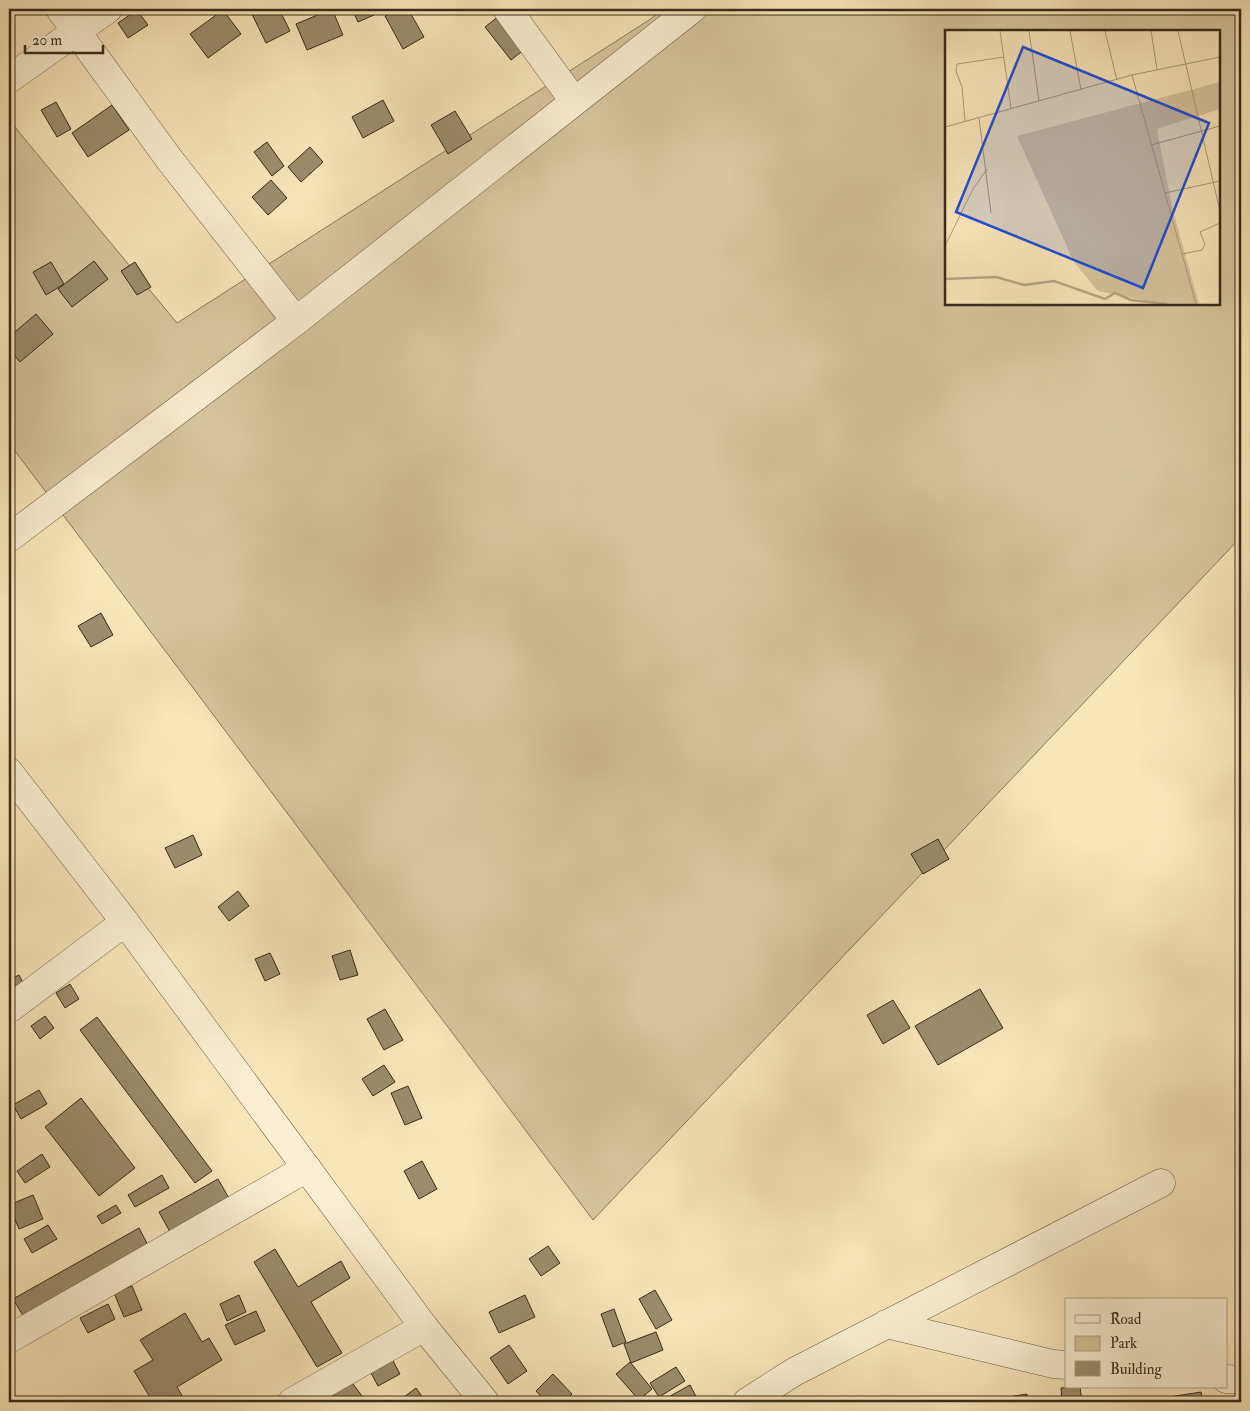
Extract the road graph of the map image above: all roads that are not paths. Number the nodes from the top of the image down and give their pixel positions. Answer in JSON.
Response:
{"nodes":[{"id":1,"x":60,"y":9,"type":"edge"},
{"id":2,"x":108,"y":9,"type":"edge"},
{"id":3,"x":507,"y":9,"type":"edge"},
{"id":4,"x":692,"y":9,"type":"edge"},
{"id":5,"x":77,"y":31,"type":"junction"},
{"id":6,"x":9,"y":79,"type":"edge"},
{"id":7,"x":574,"y":101,"type":"junction"},
{"id":8,"x":296,"y":321,"type":"junction"},
{"id":9,"x":9,"y":538,"type":"edge"},
{"id":10,"x":9,"y":772,"type":"edge"},
{"id":11,"x":125,"y":922,"type":"junction"},
{"id":12,"x":9,"y":1009,"type":"edge"},
{"id":13,"x":307,"y":1168,"type":"junction"},
{"id":14,"x":1161,"y":1183,"type":"dead end"},
{"id":15,"x":886,"y":1324,"type":"junction"},
{"id":16,"x":424,"y":1327,"type":"junction"},
{"id":17,"x":9,"y":1339,"type":"edge"},
{"id":18,"x":1065,"y":1365,"type":"edge"},
{"id":19,"x":1228,"y":1379,"type":"edge"},
{"id":20,"x":1241,"y":1380,"type":"edge"},
{"id":21,"x":292,"y":1402,"type":"edge"},
{"id":22,"x":485,"y":1402,"type":"edge"},
{"id":23,"x":747,"y":1402,"type":"edge"}],
"edges":[{"from":1,"to":5,"type":"street"},
{"from":2,"to":5,"type":"street"},
{"from":3,"to":7,"type":"street"},
{"from":4,"to":7,"type":"street"},
{"from":5,"to":6,"type":"street"},
{"from":5,"to":8,"type":"street"},
{"from":7,"to":8,"type":"street"},
{"from":8,"to":9,"type":"street"},
{"from":10,"to":11,"type":"street"},
{"from":11,"to":12,"type":"street"},
{"from":11,"to":13,"type":"street"},
{"from":13,"to":16,"type":"street"},
{"from":13,"to":17,"type":"street"},
{"from":14,"to":15,"type":"street"},
{"from":15,"to":18,"type":"street"},
{"from":15,"to":23,"type":"street"},
{"from":16,"to":21,"type":"street"},
{"from":16,"to":22,"type":"street"},
{"from":19,"to":20,"type":"street"}]}
